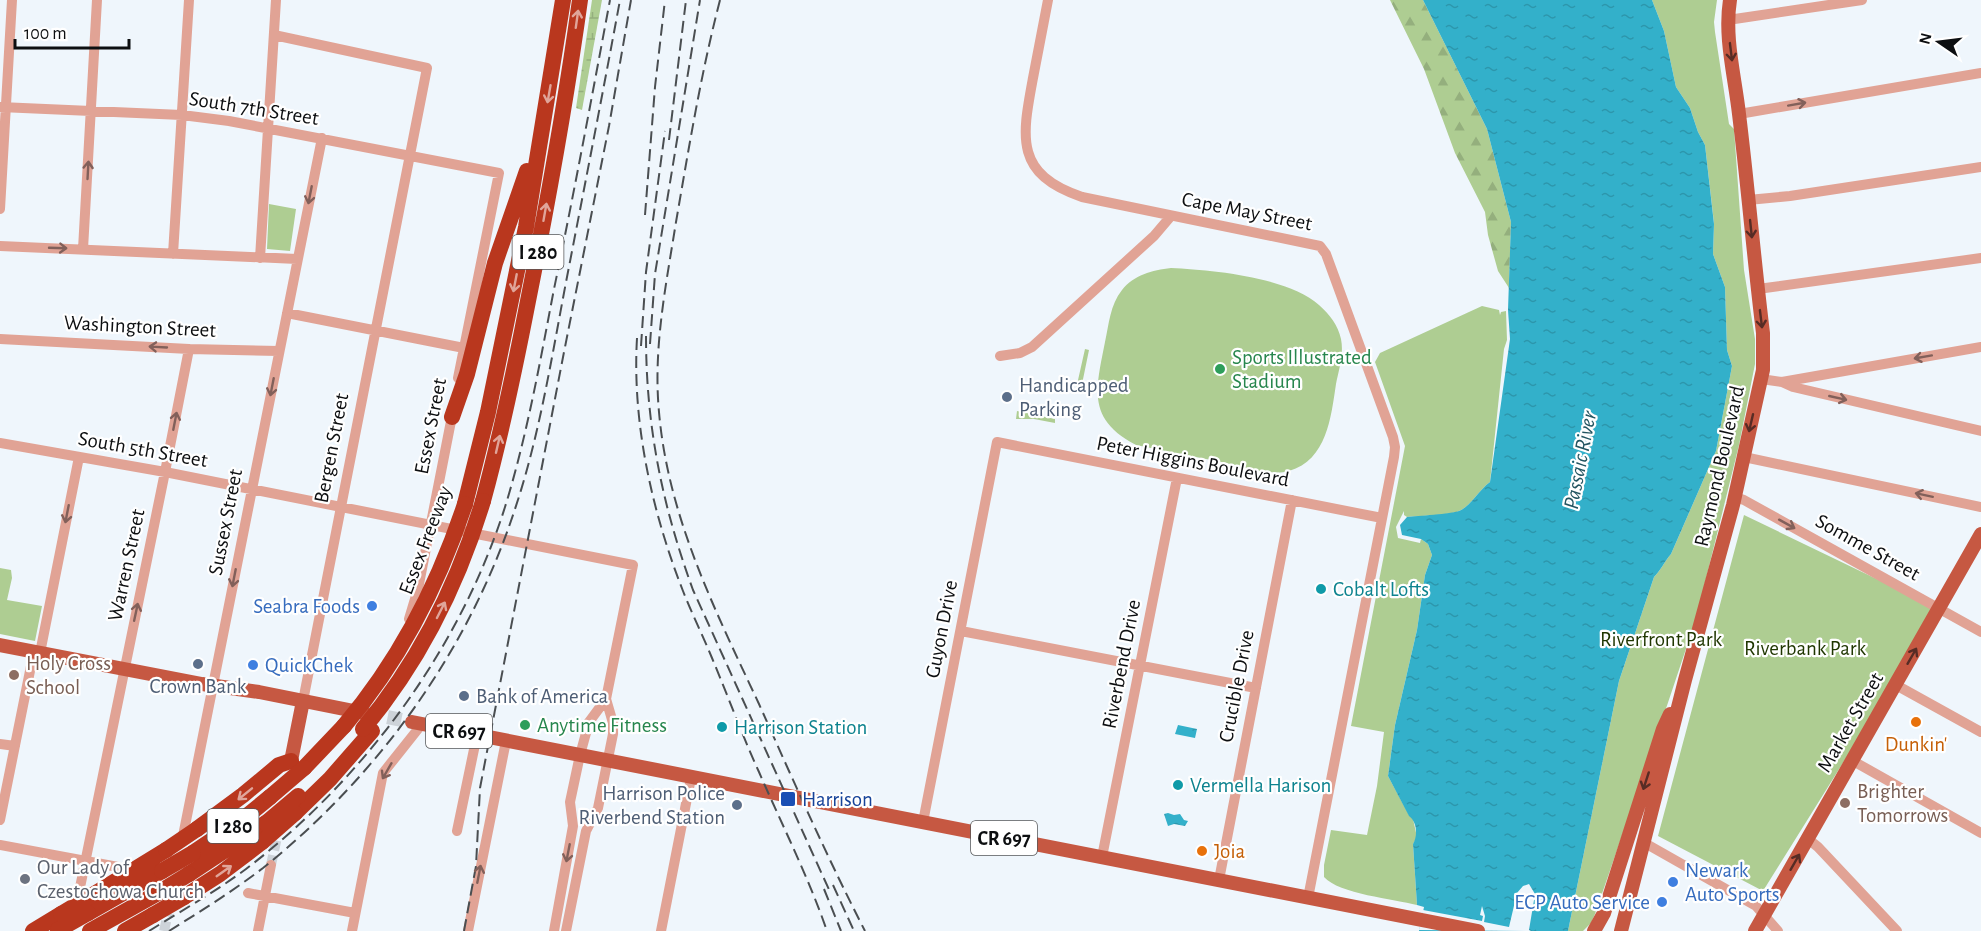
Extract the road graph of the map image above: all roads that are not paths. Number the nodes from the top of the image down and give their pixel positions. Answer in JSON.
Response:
{"nodes":[{"id":1,"x":12,"y":0,"type":"edge"},
{"id":2,"x":98,"y":0,"type":"edge"},
{"id":3,"x":189,"y":0,"type":"edge"},
{"id":4,"x":276,"y":0,"type":"edge"},
{"id":5,"x":563,"y":0,"type":"edge"},
{"id":6,"x":580,"y":0,"type":"edge"},
{"id":7,"x":1048,"y":0,"type":"edge"},
{"id":8,"x":1730,"y":0,"type":"edge"},
{"id":9,"x":1862,"y":0,"type":"edge"},
{"id":10,"x":1728,"y":20,"type":"junction"},
{"id":11,"x":274,"y":35,"type":"junction"},
{"id":12,"x":1981,"y":73,"type":"edge"},
{"id":13,"x":3,"y":107,"type":"edge"},
{"id":14,"x":91,"y":110,"type":"junction"},
{"id":15,"x":1739,"y":114,"type":"junction"},
{"id":16,"x":182,"y":115,"type":"junction"},
{"id":17,"x":268,"y":128,"type":"junction"},
{"id":18,"x":322,"y":138,"type":"junction"},
{"id":19,"x":540,"y":143,"type":"junction"},
{"id":20,"x":410,"y":156,"type":"junction"},
{"id":21,"x":1981,"y":167,"type":"edge"},
{"id":22,"x":499,"y":173,"type":"joint"},
{"id":23,"x":1748,"y":200,"type":"junction"},
{"id":24,"x":0,"y":209,"type":"edge"},
{"id":25,"x":1171,"y":216,"type":"junction"},
{"id":26,"x":0,"y":246,"type":"edge"},
{"id":27,"x":83,"y":249,"type":"junction"},
{"id":28,"x":173,"y":254,"type":"junction"},
{"id":29,"x":260,"y":258,"type":"junction"},
{"id":30,"x":1981,"y":258,"type":"edge"},
{"id":31,"x":297,"y":259,"type":"junction"},
{"id":32,"x":1758,"y":290,"type":"junction"},
{"id":33,"x":286,"y":314,"type":"junction"},
{"id":34,"x":375,"y":331,"type":"junction"},
{"id":35,"x":0,"y":339,"type":"edge"},
{"id":36,"x":1981,"y":347,"type":"edge"},
{"id":37,"x":464,"y":348,"type":"junction"},
{"id":38,"x":189,"y":349,"type":"junction"},
{"id":39,"x":279,"y":351,"type":"junction"},
{"id":40,"x":1000,"y":356,"type":"dead end"},
{"id":41,"x":1761,"y":379,"type":"junction"},
{"id":42,"x":1782,"y":382,"type":"junction"},
{"id":43,"x":452,"y":417,"type":"junction"},
{"id":44,"x":1981,"y":431,"type":"edge"},
{"id":45,"x":997,"y":442,"type":"joint"},
{"id":46,"x":0,"y":443,"type":"edge"},
{"id":47,"x":79,"y":457,"type":"junction"},
{"id":48,"x":1744,"y":457,"type":"junction"},
{"id":49,"x":165,"y":472,"type":"junction"},
{"id":50,"x":1177,"y":478,"type":"junction"},
{"id":51,"x":251,"y":488,"type":"junction"},
{"id":52,"x":1735,"y":497,"type":"junction"},
{"id":53,"x":1292,"y":500,"type":"junction"},
{"id":54,"x":341,"y":506,"type":"junction"},
{"id":55,"x":1981,"y":507,"type":"edge"},
{"id":56,"x":1382,"y":518,"type":"junction"},
{"id":57,"x":431,"y":523,"type":"junction"},
{"id":58,"x":1981,"y":534,"type":"edge"},
{"id":59,"x":1939,"y":609,"type":"junction"},
{"id":60,"x":961,"y":631,"type":"junction"},
{"id":61,"x":1981,"y":632,"type":"edge"},
{"id":62,"x":0,"y":645,"type":"edge"},
{"id":63,"x":37,"y":652,"type":"junction"},
{"id":64,"x":1140,"y":664,"type":"junction"},
{"id":65,"x":124,"y":669,"type":"junction"},
{"id":66,"x":1896,"y":685,"type":"junction"},
{"id":67,"x":212,"y":686,"type":"junction"},
{"id":68,"x":1256,"y":688,"type":"junction"},
{"id":69,"x":1683,"y":688,"type":"junction"},
{"id":70,"x":606,"y":699,"type":"junction"},
{"id":71,"x":303,"y":701,"type":"junction"},
{"id":72,"x":417,"y":723,"type":"joint"},
{"id":73,"x":367,"y":725,"type":"junction"},
{"id":74,"x":1981,"y":732,"type":"edge"},
{"id":75,"x":477,"y":735,"type":"junction"},
{"id":76,"x":506,"y":741,"type":"junction"},
{"id":77,"x":0,"y":744,"type":"edge"},
{"id":78,"x":15,"y":746,"type":"junction"},
{"id":79,"x":580,"y":756,"type":"junction"},
{"id":80,"x":608,"y":761,"type":"junction"},
{"id":81,"x":1852,"y":761,"type":"junction"},
{"id":82,"x":298,"y":764,"type":"junction"},
{"id":83,"x":693,"y":778,"type":"junction"},
{"id":84,"x":0,"y":820,"type":"edge"},
{"id":85,"x":923,"y":822,"type":"junction"},
{"id":86,"x":457,"y":831,"type":"dead end"},
{"id":87,"x":1981,"y":833,"type":"edge"},
{"id":88,"x":269,"y":839,"type":"junction"},
{"id":89,"x":1808,"y":839,"type":"junction"},
{"id":90,"x":1643,"y":842,"type":"junction"},
{"id":91,"x":0,"y":845,"type":"edge"},
{"id":92,"x":1102,"y":857,"type":"junction"},
{"id":93,"x":85,"y":861,"type":"junction"},
{"id":94,"x":271,"y":865,"type":"tunnel mouth"},
{"id":95,"x":118,"y":867,"type":"dead end"},
{"id":96,"x":1219,"y":880,"type":"junction"},
{"id":97,"x":248,"y":893,"type":"dead end"},
{"id":98,"x":265,"y":897,"type":"junction"},
{"id":99,"x":1308,"y":898,"type":"junction"},
{"id":100,"x":355,"y":913,"type":"junction"},
{"id":101,"x":161,"y":914,"type":"junction"},
{"id":102,"x":1764,"y":915,"type":"junction"},
{"id":103,"x":58,"y":925,"type":"edge"},
{"id":104,"x":33,"y":931,"type":"edge"},
{"id":105,"x":72,"y":931,"type":"edge"},
{"id":106,"x":90,"y":931,"type":"edge"},
{"id":107,"x":125,"y":931,"type":"edge"},
{"id":108,"x":258,"y":931,"type":"edge"},
{"id":109,"x":352,"y":931,"type":"edge"},
{"id":110,"x":468,"y":931,"type":"edge"},
{"id":111,"x":554,"y":931,"type":"edge"},
{"id":112,"x":566,"y":931,"type":"edge"},
{"id":113,"x":661,"y":931,"type":"edge"},
{"id":114,"x":1478,"y":931,"type":"edge"},
{"id":115,"x":1594,"y":931,"type":"edge"},
{"id":116,"x":1621,"y":931,"type":"edge"},
{"id":117,"x":1755,"y":931,"type":"edge"},
{"id":118,"x":1778,"y":931,"type":"edge"},
{"id":119,"x":1897,"y":931,"type":"edge"}],
"edges":[{"from":1,"to":13,"type":"street"},
{"from":2,"to":14,"type":"street"},
{"from":3,"to":16,"type":"street"},
{"from":4,"to":11,"type":"street"},
{"from":5,"to":19,"type":"highway","name":"Essex Freeway","number":"I 280","one_way":true},
{"from":73,"to":6,"type":"highway","name":"Essex Freeway","number":"I 280","one_way":true,"bridge":true},
{"from":7,"to":25,"type":"street","name":"Cape May Street"},
{"from":8,"to":10,"type":"main road","name":"Raymond Boulevard"},
{"from":9,"to":10,"type":"street"},
{"from":10,"to":15,"type":"main road","name":"Raymond Boulevard","one_way":true},
{"from":11,"to":17,"type":"street"},
{"from":11,"to":20,"type":"street","name":"Bergen Street"},
{"from":15,"to":12,"type":"street","one_way":true},
{"from":13,"to":14,"type":"street","name":"South 7th Street"},
{"from":13,"to":24,"type":"street"},
{"from":14,"to":16,"type":"street","name":"South 7th Street"},
{"from":27,"to":14,"type":"street","one_way":true},
{"from":15,"to":23,"type":"main road","name":"Raymond Boulevard"},
{"from":16,"to":17,"type":"street","name":"South 7th Street"},
{"from":16,"to":28,"type":"street"},
{"from":17,"to":18,"type":"street","name":"South 7th Street"},
{"from":17,"to":29,"type":"street"},
{"from":18,"to":20,"type":"street","name":"South 7th Street"},
{"from":18,"to":31,"type":"street","name":"Sussex Street","one_way":true},
{"from":19,"to":43,"type":"highway"},
{"from":19,"to":82,"type":"highway","name":"Essex Freeway","number":"I 280","one_way":true,"bridge":true},
{"from":20,"to":22,"type":"street","name":"South 7th Street"},
{"from":20,"to":34,"type":"street","name":"Bergen Street"},
{"from":21,"to":23,"type":"street"},
{"from":22,"to":37,"type":"street","name":"Essex Street"},
{"from":23,"to":32,"type":"main road","name":"Raymond Boulevard","one_way":true},
{"from":25,"to":40,"type":"street"},
{"from":25,"to":56,"type":"street","name":"Cape May Street"},
{"from":26,"to":27,"type":"street","one_way":true},
{"from":27,"to":28,"type":"street"},
{"from":28,"to":29,"type":"street"},
{"from":29,"to":31,"type":"street"},
{"from":30,"to":32,"type":"street"},
{"from":31,"to":33,"type":"street","name":"Sussex Street"},
{"from":32,"to":41,"type":"main road","name":"Raymond Boulevard","one_way":true},
{"from":33,"to":34,"type":"street"},
{"from":33,"to":39,"type":"street","name":"Sussex Street"},
{"from":34,"to":37,"type":"street"},
{"from":34,"to":54,"type":"street","name":"Bergen Street"},
{"from":38,"to":35,"type":"street","name":"Washington Street","one_way":true},
{"from":36,"to":42,"type":"street","one_way":true},
{"from":37,"to":43,"type":"street","name":"Essex Street"},
{"from":38,"to":39,"type":"street","name":"Washington Street"},
{"from":49,"to":38,"type":"street","name":"Warren Street","one_way":true},
{"from":39,"to":51,"type":"street","name":"Sussex Street","one_way":true},
{"from":41,"to":42,"type":"street"},
{"from":41,"to":48,"type":"main road","name":"Raymond Boulevard","one_way":true},
{"from":42,"to":44,"type":"street","one_way":true},
{"from":43,"to":57,"type":"street","name":"Essex Street"},
{"from":45,"to":50,"type":"street","name":"Peter Higgins Boulevard"},
{"from":45,"to":60,"type":"street","name":"Guyon Drive"},
{"from":46,"to":47,"type":"street","name":"South 5th Street"},
{"from":47,"to":49,"type":"street","name":"South 5th Street"},
{"from":47,"to":63,"type":"street","one_way":true},
{"from":48,"to":52,"type":"main road","name":"Raymond Boulevard"},
{"from":55,"to":48,"type":"street","one_way":true},
{"from":49,"to":51,"type":"street","name":"South 5th Street"},
{"from":65,"to":49,"type":"street","name":"Warren Street","one_way":true},
{"from":50,"to":53,"type":"street","name":"Peter Higgins Boulevard"},
{"from":50,"to":64,"type":"street","name":"Riverbend Drive"},
{"from":51,"to":54,"type":"street","name":"South 5th Street"},
{"from":51,"to":67,"type":"street","name":"Sussex Street","one_way":true},
{"from":52,"to":59,"type":"street","name":"Somme Street","one_way":true},
{"from":52,"to":69,"type":"main road","name":"Raymond Boulevard"},
{"from":53,"to":56,"type":"street","name":"Peter Higgins Boulevard"},
{"from":53,"to":68,"type":"street","name":"Crucible Drive"},
{"from":54,"to":57,"type":"street","name":"South 5th Street"},
{"from":54,"to":71,"type":"street","name":"Bergen Street"},
{"from":56,"to":99,"type":"street","name":"Cape May Street"},
{"from":57,"to":70,"type":"street","name":"South 5th Street"},
{"from":57,"to":73,"type":"street","name":"Essex Street"},
{"from":58,"to":59,"type":"main road","name":"Market Street"},
{"from":59,"to":61,"type":"street","name":"Somme Street"},
{"from":66,"to":59,"type":"main road","name":"Market Street","one_way":true},
{"from":60,"to":64,"type":"street"},
{"from":60,"to":85,"type":"street","name":"Guyon Drive"},
{"from":62,"to":63,"type":"main road"},
{"from":63,"to":65,"type":"main road"},
{"from":63,"to":78,"type":"street"},
{"from":64,"to":68,"type":"street"},
{"from":64,"to":92,"type":"street","name":"Riverbend Drive"},
{"from":65,"to":67,"type":"main road"},
{"from":65,"to":93,"type":"street","name":"Warren Street"},
{"from":66,"to":74,"type":"street"},
{"from":66,"to":81,"type":"main road","name":"Market Street"},
{"from":67,"to":71,"type":"main road"},
{"from":67,"to":101,"type":"street","name":"Sussex Street"},
{"from":68,"to":96,"type":"street","name":"Crucible Drive"},
{"from":69,"to":90,"type":"main road","name":"Raymond Boulevard"},
{"from":69,"to":115,"type":"main road","one_way":true},
{"from":70,"to":79,"type":"street"},
{"from":70,"to":80,"type":"street"},
{"from":71,"to":73,"type":"main road"},
{"from":71,"to":82,"type":"main road","name":"Bergen Street"},
{"from":72,"to":75,"type":"main road","number":"CR 697"},
{"from":72,"to":100,"type":"street","one_way":true},
{"from":73,"to":88,"type":"highway","bridge":true},
{"from":73,"to":106,"type":"highway","name":"Essex Freeway","number":"I 280","bridge":true},
{"from":75,"to":76,"type":"main road","number":"CR 697"},
{"from":75,"to":86,"type":"street"},
{"from":76,"to":79,"type":"main road","number":"CR 697"},
{"from":110,"to":76,"type":"street","one_way":true},
{"from":77,"to":78,"type":"street"},
{"from":78,"to":84,"type":"street"},
{"from":79,"to":80,"type":"main road","number":"CR 697"},
{"from":79,"to":111,"type":"street","one_way":true},
{"from":80,"to":83,"type":"main road","number":"CR 697"},
{"from":80,"to":112,"type":"street"},
{"from":81,"to":87,"type":"street"},
{"from":81,"to":89,"type":"main road","name":"Market Street"},
{"from":82,"to":88,"type":"street","name":"Bergen Street"},
{"from":82,"to":103,"type":"highway","name":"Essex Freeway","number":"I 280","bridge":true},
{"from":82,"to":103,"type":"highway","one_way":true,"bridge":true},
{"from":83,"to":85,"type":"main road","number":"CR 697"},
{"from":83,"to":113,"type":"street"},
{"from":85,"to":92,"type":"main road","number":"CR 697"},
{"from":101,"to":88,"type":"highway","one_way":true,"bridge":true},
{"from":102,"to":89,"type":"main road","name":"Market Street","one_way":true},
{"from":89,"to":119,"type":"street"},
{"from":90,"to":102,"type":"street"},
{"from":90,"to":116,"type":"main road","name":"Raymond Boulevard"},
{"from":91,"to":93,"type":"street"},
{"from":92,"to":96,"type":"main road","number":"CR 697"},
{"from":93,"to":95,"type":"street"},
{"from":93,"to":105,"type":"street","name":"Warren Street"},
{"from":94,"to":98,"type":"street"},
{"from":96,"to":99,"type":"main road","number":"CR 697"},
{"from":97,"to":98,"type":"street"},
{"from":98,"to":100,"type":"street"},
{"from":98,"to":108,"type":"street"},
{"from":99,"to":114,"type":"main road","number":"CR 697"},
{"from":100,"to":109,"type":"street"},
{"from":101,"to":107,"type":"highway"},
{"from":102,"to":117,"type":"main road","name":"Market Street"},
{"from":102,"to":118,"type":"street"},
{"from":103,"to":104,"type":"highway"}]}
